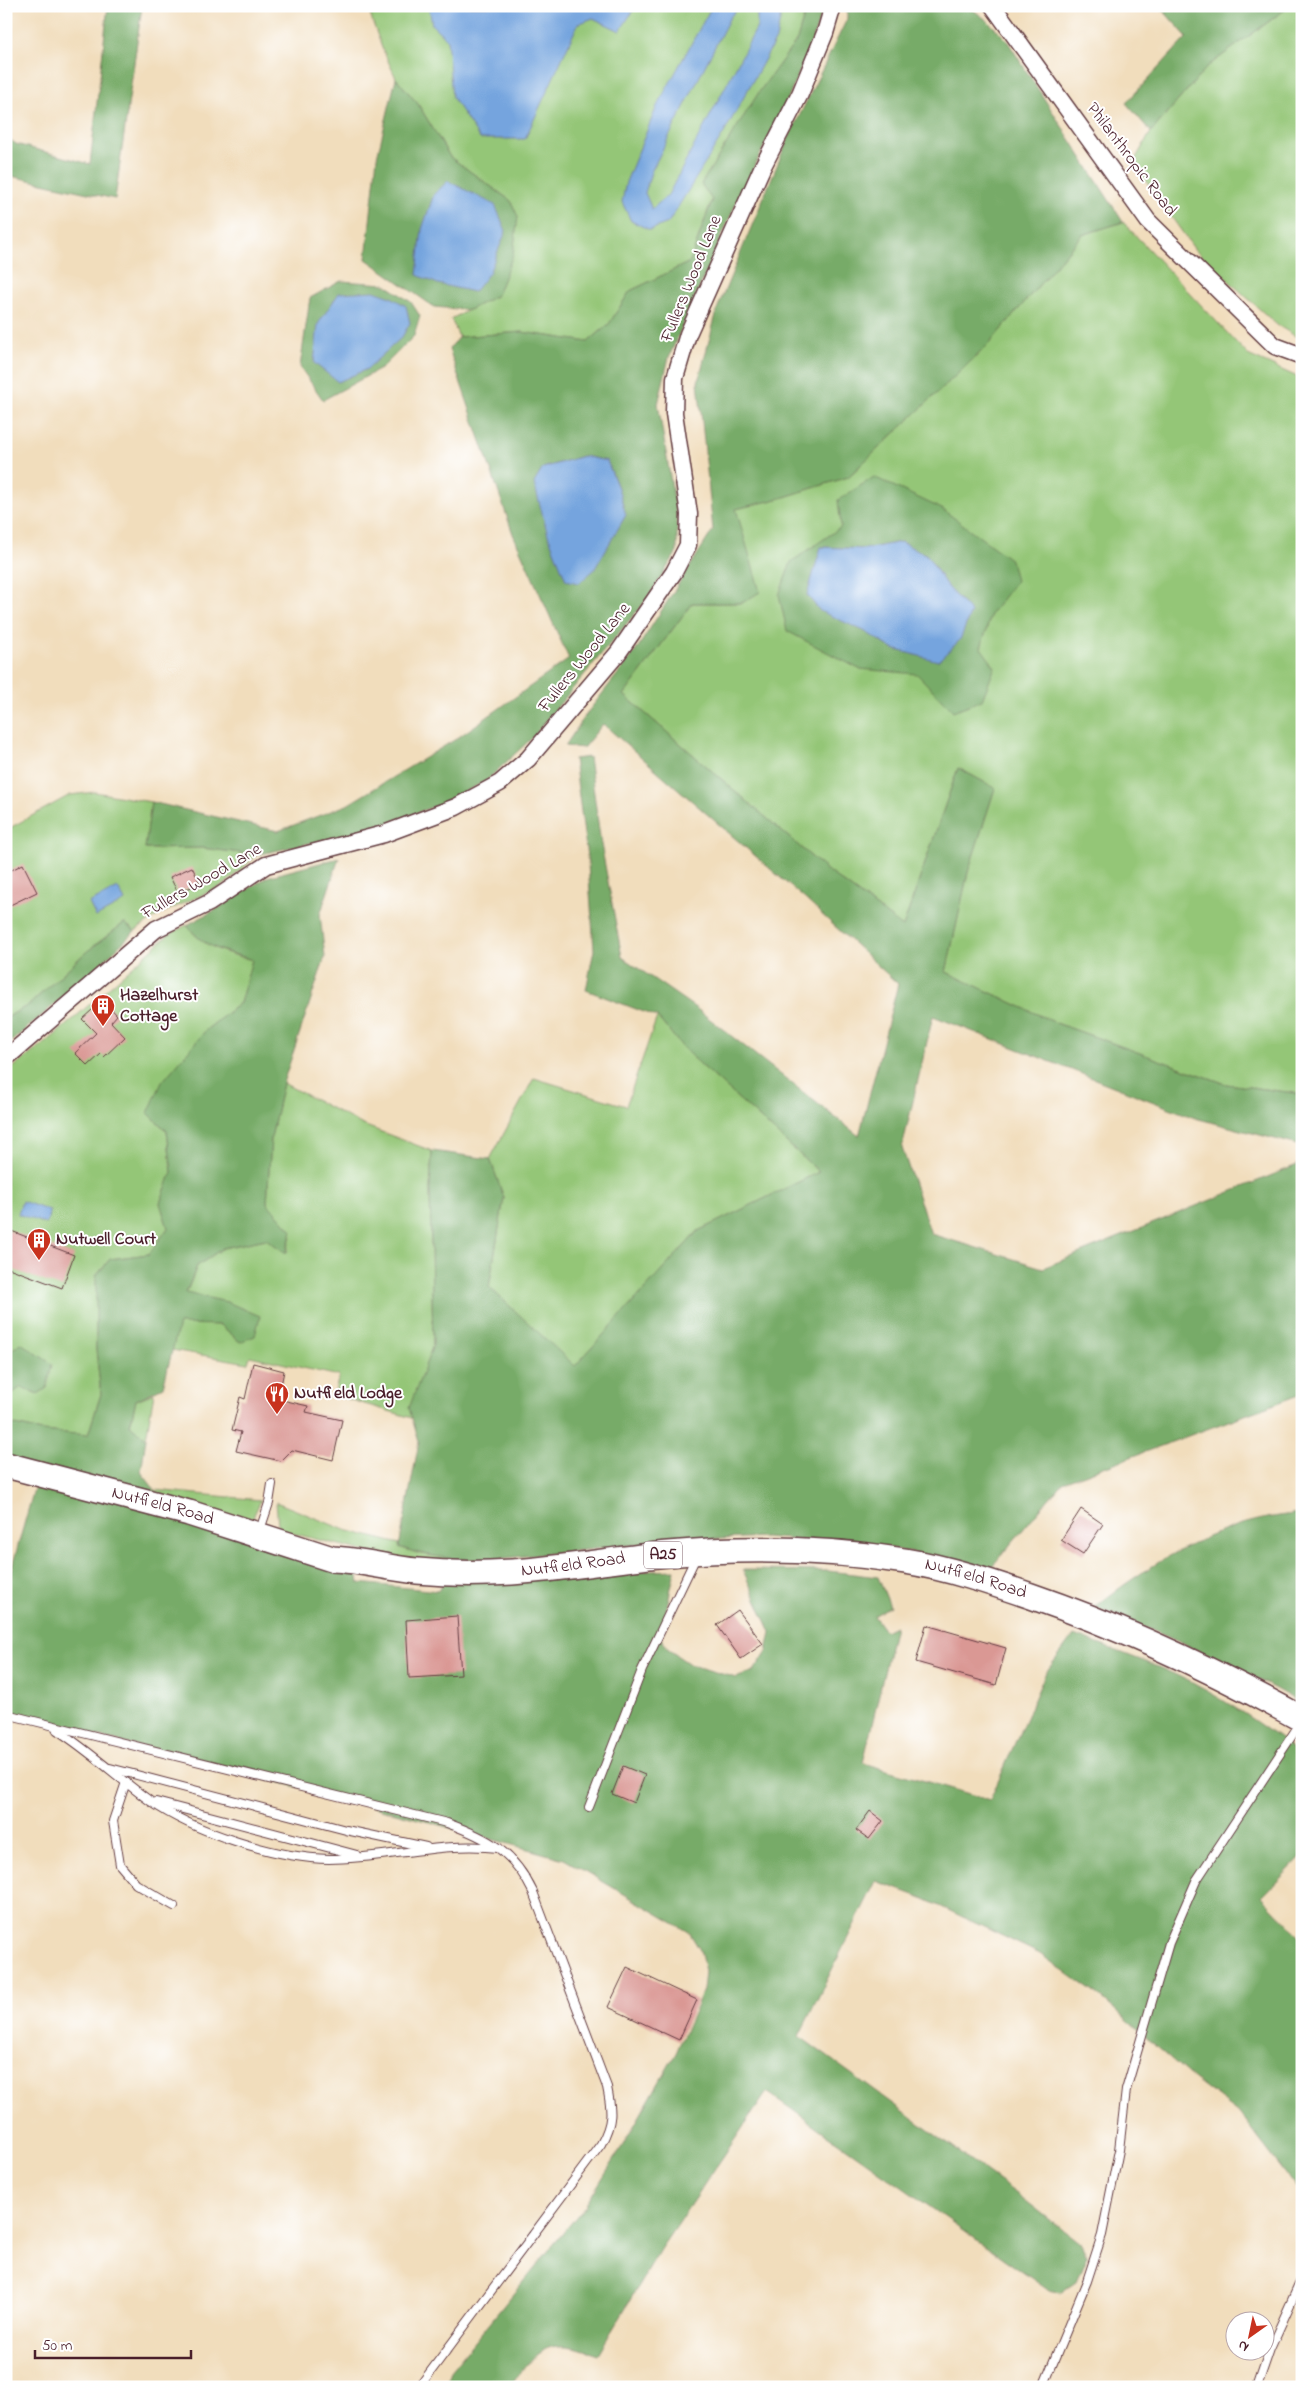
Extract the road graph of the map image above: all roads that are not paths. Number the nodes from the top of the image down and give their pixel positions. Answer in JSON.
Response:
{"nodes":[{"id":1,"x":833,"y":6,"type":"edge"},
{"id":2,"x":993,"y":6,"type":"edge"},
{"id":3,"x":1302,"y":356,"type":"edge"},
{"id":4,"x":6,"y":1058,"type":"edge"},
{"id":5,"x":6,"y":1465,"type":"edge"},
{"id":6,"x":272,"y":1484,"type":"dead end"},
{"id":7,"x":259,"y":1535,"type":"junction"},
{"id":8,"x":698,"y":1553,"type":"junction"},
{"id":9,"x":6,"y":1714,"type":"edge"},
{"id":10,"x":1302,"y":1720,"type":"edge"},
{"id":11,"x":49,"y":1725,"type":"junction"},
{"id":12,"x":106,"y":1767,"type":"junction"},
{"id":13,"x":126,"y":1782,"type":"junction"},
{"id":14,"x":150,"y":1801,"type":"junction"},
{"id":15,"x":588,"y":1807,"type":"dead end"},
{"id":16,"x":430,"y":1848,"type":"junction"},
{"id":17,"x":501,"y":1848,"type":"junction"},
{"id":18,"x":366,"y":1858,"type":"junction"},
{"id":19,"x":174,"y":1906,"type":"dead end"},
{"id":20,"x":1302,"y":2278,"type":"edge"},
{"id":21,"x":419,"y":2387,"type":"edge"},
{"id":22,"x":1043,"y":2387,"type":"edge"},
{"id":23,"x":1257,"y":2387,"type":"edge"}],
"edges":[{"from":1,"to":4,"type":"street","name":"Fullers Wood Lane"},
{"from":2,"to":3,"type":"street","name":"Philanthropic Road"},
{"from":5,"to":7,"type":"main road","name":"Nutfield Road","number":"A25"},
{"from":6,"to":7,"type":"lane"},
{"from":7,"to":8,"type":"main road","name":"Nutfield Road","number":"A25"},
{"from":8,"to":10,"type":"main road","name":"Nutfield Road","number":"A25"},
{"from":8,"to":15,"type":"lane"},
{"from":9,"to":11,"type":"lane"},
{"from":10,"to":22,"type":"lane"},
{"from":11,"to":12,"type":"lane"},
{"from":11,"to":17,"type":"lane"},
{"from":12,"to":13,"type":"lane"},
{"from":12,"to":16,"type":"lane"},
{"from":13,"to":14,"type":"lane"},
{"from":13,"to":19,"type":"lane"},
{"from":14,"to":18,"type":"lane"},
{"from":14,"to":18,"type":"lane"},
{"from":16,"to":17,"type":"lane"},
{"from":16,"to":18,"type":"lane"},
{"from":17,"to":21,"type":"lane"},
{"from":20,"to":23,"type":"lane"}]}
